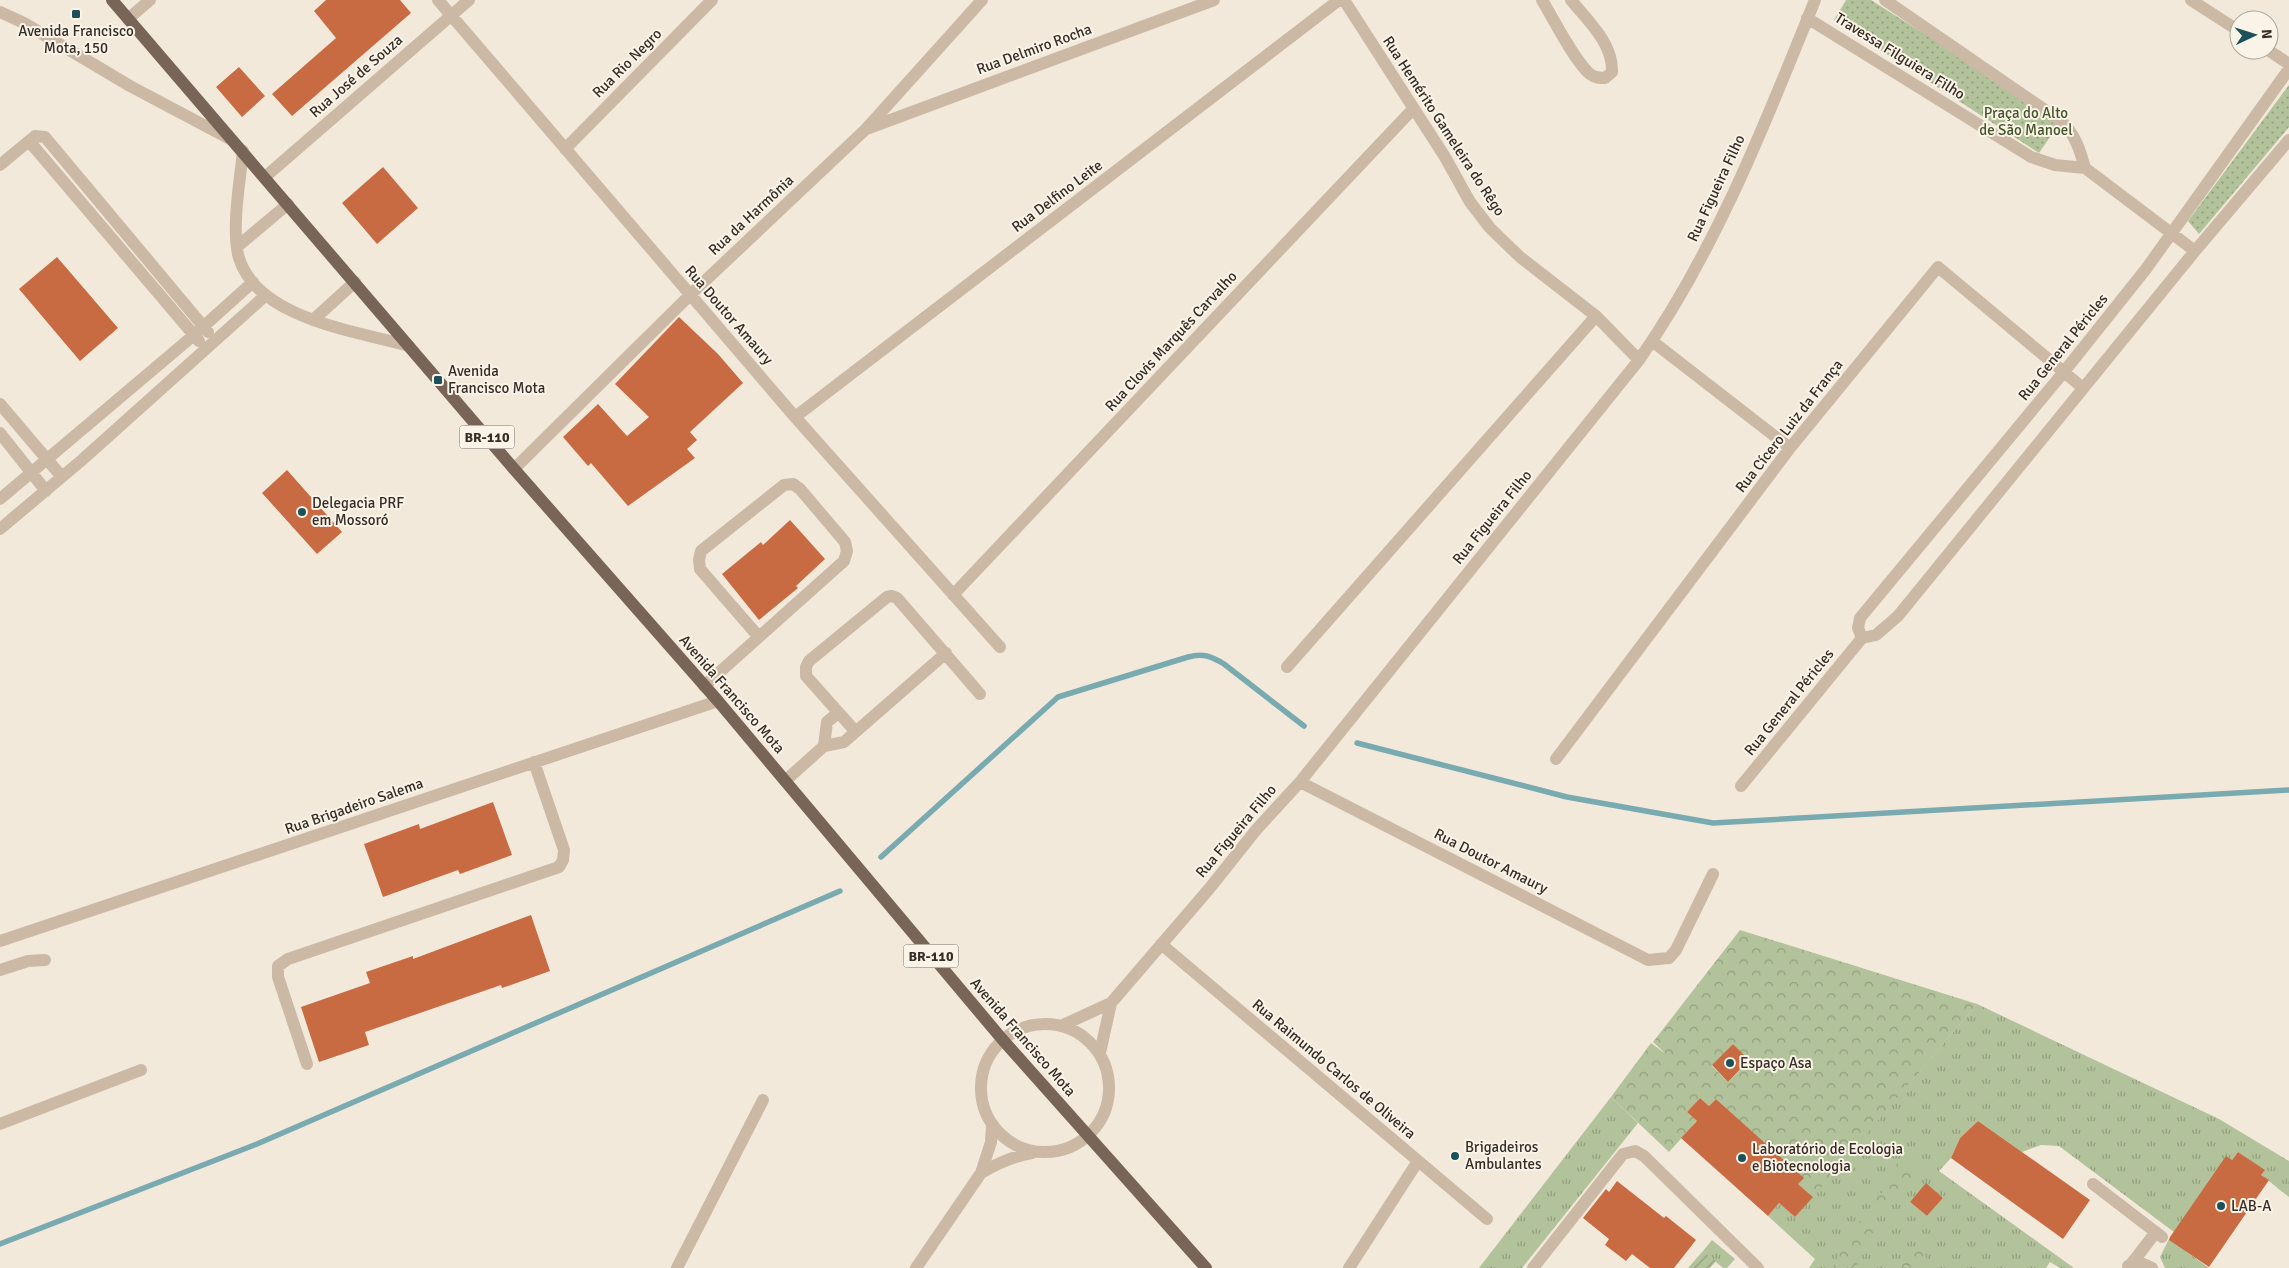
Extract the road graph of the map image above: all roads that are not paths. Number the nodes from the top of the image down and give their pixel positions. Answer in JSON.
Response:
{"nodes":[{"id":1,"x":112,"y":0,"type":"edge"},
{"id":2,"x":150,"y":0,"type":"edge"},
{"id":3,"x":438,"y":0,"type":"edge"},
{"id":4,"x":469,"y":0,"type":"edge"},
{"id":5,"x":712,"y":0,"type":"edge"},
{"id":6,"x":982,"y":0,"type":"edge"},
{"id":7,"x":1214,"y":0,"type":"edge"},
{"id":8,"x":1339,"y":0,"type":"edge"},
{"id":9,"x":1344,"y":0,"type":"edge"},
{"id":10,"x":1542,"y":0,"type":"edge"},
{"id":11,"x":1571,"y":0,"type":"edge"},
{"id":12,"x":1814,"y":0,"type":"edge"},
{"id":13,"x":1884,"y":0,"type":"edge"},
{"id":14,"x":2191,"y":0,"type":"edge"},
{"id":15,"x":0,"y":12,"type":"edge"},
{"id":16,"x":451,"y":15,"type":"junction"},
{"id":17,"x":1808,"y":18,"type":"junction"},
{"id":18,"x":128,"y":19,"type":"junction"},
{"id":19,"x":2229,"y":25,"type":"edge"},
{"id":20,"x":2289,"y":69,"type":"edge"},
{"id":21,"x":1414,"y":110,"type":"junction"},
{"id":22,"x":866,"y":129,"type":"junction"},
{"id":23,"x":2289,"y":140,"type":"edge"},
{"id":24,"x":29,"y":141,"type":"junction"},
{"id":25,"x":234,"y":141,"type":"junction"},
{"id":26,"x":566,"y":149,"type":"junction"},
{"id":27,"x":243,"y":151,"type":"junction"},
{"id":28,"x":0,"y":166,"type":"edge"},
{"id":29,"x":2085,"y":168,"type":"junction"},
{"id":30,"x":265,"y":177,"type":"junction"},
{"id":31,"x":288,"y":204,"type":"junction"},
{"id":32,"x":2172,"y":235,"type":"junction"},
{"id":33,"x":238,"y":246,"type":"junction"},
{"id":34,"x":2195,"y":251,"type":"junction"},
{"id":35,"x":158,"y":272,"type":"junction"},
{"id":36,"x":146,"y":280,"type":"junction"},
{"id":37,"x":253,"y":282,"type":"junction"},
{"id":38,"x":355,"y":282,"type":"junction"},
{"id":39,"x":266,"y":295,"type":"junction"},
{"id":40,"x":690,"y":295,"type":"junction"},
{"id":41,"x":1596,"y":316,"type":"junction"},
{"id":42,"x":313,"y":320,"type":"junction"},
{"id":43,"x":203,"y":326,"type":"junction"},
{"id":44,"x":194,"y":335,"type":"junction"},
{"id":45,"x":1652,"y":341,"type":"junction"},
{"id":46,"x":210,"y":344,"type":"junction"},
{"id":47,"x":409,"y":346,"type":"junction"},
{"id":48,"x":1639,"y":360,"type":"junction"},
{"id":49,"x":2063,"y":374,"type":"junction"},
{"id":50,"x":2083,"y":388,"type":"junction"},
{"id":51,"x":0,"y":404,"type":"edge"},
{"id":52,"x":794,"y":417,"type":"junction"},
{"id":53,"x":0,"y":433,"type":"edge"},
{"id":54,"x":1790,"y":448,"type":"junction"},
{"id":55,"x":46,"y":459,"type":"junction"},
{"id":56,"x":514,"y":469,"type":"junction"},
{"id":57,"x":31,"y":473,"type":"junction"},
{"id":58,"x":62,"y":477,"type":"junction"},
{"id":59,"x":46,"y":491,"type":"junction"},
{"id":60,"x":0,"y":499,"type":"edge"},
{"id":61,"x":0,"y":529,"type":"edge"},
{"id":62,"x":953,"y":595,"type":"junction"},
{"id":63,"x":758,"y":636,"type":"junction"},
{"id":64,"x":1862,"y":638,"type":"junction"},
{"id":65,"x":1000,"y":647,"type":"dead end"},
{"id":66,"x":946,"y":653,"type":"junction"},
{"id":67,"x":1287,"y":667,"type":"dead end"},
{"id":68,"x":704,"y":686,"type":"junction"},
{"id":69,"x":980,"y":694,"type":"dead end"},
{"id":70,"x":718,"y":701,"type":"junction"},
{"id":71,"x":838,"y":713,"type":"junction"},
{"id":72,"x":855,"y":731,"type":"junction"},
{"id":73,"x":824,"y":746,"type":"junction"},
{"id":74,"x":1556,"y":759,"type":"dead end"},
{"id":75,"x":534,"y":762,"type":"junction"},
{"id":76,"x":785,"y":781,"type":"junction"},
{"id":77,"x":1300,"y":782,"type":"junction"},
{"id":78,"x":1741,"y":786,"type":"dead end"},
{"id":79,"x":1713,"y":874,"type":"dead end"},
{"id":80,"x":0,"y":941,"type":"edge"},
{"id":81,"x":1161,"y":944,"type":"junction"},
{"id":82,"x":45,"y":960,"type":"dead end"},
{"id":83,"x":0,"y":970,"type":"edge"},
{"id":84,"x":1111,"y":1002,"type":"junction"},
{"id":85,"x":1063,"y":1025,"type":"junction"},
{"id":86,"x":1002,"y":1039,"type":"junction"},
{"id":87,"x":1100,"y":1053,"type":"junction"},
{"id":88,"x":307,"y":1064,"type":"dead end"},
{"id":89,"x":141,"y":1070,"type":"dead end"},
{"id":90,"x":763,"y":1100,"type":"dead end"},
{"id":91,"x":0,"y":1124,"type":"edge"},
{"id":92,"x":992,"y":1125,"type":"junction"},
{"id":93,"x":1089,"y":1136,"type":"junction"},
{"id":94,"x":1038,"y":1152,"type":"junction"},
{"id":95,"x":1418,"y":1162,"type":"junction"},
{"id":96,"x":981,"y":1173,"type":"junction"},
{"id":97,"x":2093,"y":1184,"type":"dead end"},
{"id":98,"x":1487,"y":1219,"type":"dead end"},
{"id":99,"x":2128,"y":1266,"type":"edge"},
{"id":100,"x":677,"y":1268,"type":"edge"},
{"id":101,"x":916,"y":1268,"type":"edge"},
{"id":102,"x":1206,"y":1268,"type":"edge"},
{"id":103,"x":1348,"y":1268,"type":"edge"},
{"id":104,"x":1533,"y":1268,"type":"edge"},
{"id":105,"x":1758,"y":1268,"type":"edge"},
{"id":106,"x":2152,"y":1268,"type":"edge"}],
"edges":[{"from":1,"to":18,"type":"main road","name":"Avenida Francisco Mota","number":"BR-110"},
{"from":2,"to":18,"type":"street"},
{"from":3,"to":16,"type":"street","name":"Rua Doutor Amaury"},
{"from":4,"to":16,"type":"street","name":"Rua José de Souza"},
{"from":5,"to":26,"type":"street","name":"Rua Rio Negro"},
{"from":6,"to":22,"type":"street","name":"Rua da Harmônia"},
{"from":7,"to":22,"type":"street","name":"Rua Delmiro Rocha"},
{"from":8,"to":52,"type":"street","name":"Rua Delfino Leite"},
{"from":9,"to":21,"type":"street","name":"Rua Hemérito Gameleira do Rêgo"},
{"from":10,"to":11,"type":"street"},
{"from":12,"to":17,"type":"street","name":"Rua Figueira Filho"},
{"from":13,"to":29,"type":"street"},
{"from":14,"to":19,"type":"street"},
{"from":15,"to":25,"type":"street","name":"Avenida Francisco Mota"},
{"from":16,"to":26,"type":"street","name":"Rua Doutor Amaury"},
{"from":16,"to":30,"type":"street","name":"Rua José de Souza"},
{"from":17,"to":29,"type":"street","name":"Travessa Filguiera Filho"},
{"from":17,"to":45,"type":"street","name":"Rua Figueira Filho"},
{"from":18,"to":25,"type":"main road","name":"Avenida Francisco Mota","number":"BR-110"},
{"from":20,"to":32,"type":"street","name":"Rua General Péricles"},
{"from":21,"to":41,"type":"street","name":"Rua Hemérito Gameleira do Rêgo"},
{"from":21,"to":62,"type":"street","name":"Rua Clovis Marquês Carvalho"},
{"from":22,"to":40,"type":"street","name":"Rua da Harmônia"},
{"from":23,"to":34,"type":"street","name":"Rua General Péricles"},
{"from":24,"to":28,"type":"street"},
{"from":24,"to":35,"type":"street"},
{"from":24,"to":36,"type":"street"},
{"from":25,"to":27,"type":"main road","name":"Avenida Francisco Mota","number":"BR-110"},
{"from":26,"to":40,"type":"street","name":"Rua Doutor Amaury"},
{"from":27,"to":30,"type":"main road","name":"Avenida Francisco Mota","number":"BR-110"},
{"from":27,"to":33,"type":"street"},
{"from":29,"to":32,"type":"street"},
{"from":30,"to":31,"type":"main road","name":"Avenida Francisco Mota","number":"BR-110"},
{"from":31,"to":33,"type":"street"},
{"from":31,"to":38,"type":"main road","name":"Avenida Francisco Mota","number":"BR-110"},
{"from":32,"to":34,"type":"street"},
{"from":32,"to":49,"type":"street","name":"Rua General Péricles"},
{"from":33,"to":37,"type":"street"},
{"from":34,"to":50,"type":"street","name":"Rua General Péricles"},
{"from":35,"to":36,"type":"street"},
{"from":35,"to":43,"type":"street"},
{"from":36,"to":44,"type":"street"},
{"from":37,"to":39,"type":"street"},
{"from":37,"to":43,"type":"street"},
{"from":38,"to":42,"type":"street"},
{"from":38,"to":47,"type":"main road","name":"Avenida Francisco Mota","number":"BR-110"},
{"from":39,"to":42,"type":"street"},
{"from":39,"to":46,"type":"street"},
{"from":40,"to":52,"type":"street","name":"Rua Doutor Amaury"},
{"from":40,"to":56,"type":"street","name":"Rua da Harmônia"},
{"from":41,"to":48,"type":"street","name":"Rua Hemérito Gameleira do Rêgo"},
{"from":41,"to":67,"type":"street"},
{"from":42,"to":47,"type":"street"},
{"from":43,"to":44,"type":"street"},
{"from":43,"to":46,"type":"street"},
{"from":44,"to":46,"type":"street"},
{"from":44,"to":55,"type":"street"},
{"from":45,"to":48,"type":"street","name":"Rua Figueira Filho"},
{"from":45,"to":54,"type":"street"},
{"from":46,"to":58,"type":"street"},
{"from":47,"to":56,"type":"main road","name":"Avenida Francisco Mota","number":"BR-110"},
{"from":48,"to":77,"type":"street","name":"Rua Figueira Filho"},
{"from":49,"to":50,"type":"street","name":"Rua Cícero Luiz da França"},
{"from":49,"to":54,"type":"street","name":"Rua Cícero Luiz da França"},
{"from":49,"to":64,"type":"street","name":"Rua General Péricles"},
{"from":50,"to":64,"type":"street","name":"Rua General Péricles"},
{"from":51,"to":55,"type":"street"},
{"from":52,"to":62,"type":"street","name":"Rua Doutor Amaury"},
{"from":53,"to":57,"type":"street"},
{"from":54,"to":74,"type":"street","name":"Rua Cícero Luiz da França"},
{"from":55,"to":57,"type":"street"},
{"from":55,"to":58,"type":"street"},
{"from":56,"to":68,"type":"main road","name":"Avenida Francisco Mota","number":"BR-110"},
{"from":57,"to":59,"type":"street"},
{"from":57,"to":60,"type":"street"},
{"from":58,"to":59,"type":"street"},
{"from":59,"to":61,"type":"street"},
{"from":62,"to":65,"type":"street","name":"Rua Doutor Amaury"},
{"from":63,"to":63,"type":"street"},
{"from":63,"to":68,"type":"street"},
{"from":64,"to":78,"type":"street","name":"Rua General Péricles"},
{"from":66,"to":69,"type":"street"},
{"from":66,"to":71,"type":"street"},
{"from":66,"to":72,"type":"street"},
{"from":68,"to":70,"type":"main road","name":"Avenida Francisco Mota","number":"BR-110"},
{"from":70,"to":75,"type":"street","name":"Rua Brigadeiro Salema"},
{"from":70,"to":76,"type":"main road","name":"Avenida Francisco Mota","number":"BR-110"},
{"from":71,"to":72,"type":"street"},
{"from":71,"to":73,"type":"street"},
{"from":72,"to":73,"type":"street"},
{"from":73,"to":76,"type":"street"},
{"from":75,"to":80,"type":"street","name":"Rua Brigadeiro Salema"},
{"from":75,"to":88,"type":"street"},
{"from":76,"to":86,"type":"main road","name":"Avenida Francisco Mota","number":"BR-110"},
{"from":77,"to":79,"type":"street","name":"Rua Doutor Amaury"},
{"from":77,"to":81,"type":"street","name":"Rua Figueira Filho"},
{"from":81,"to":84,"type":"street","name":"Rua Figueira Filho"},
{"from":81,"to":95,"type":"street","name":"Rua Raimundo Carlos de Oliveira"},
{"from":82,"to":83,"type":"street"},
{"from":84,"to":85,"type":"street","name":"Rua Figueira Filho"},
{"from":84,"to":87,"type":"street","name":"Rua Figueira Filho"},
{"from":85,"to":86,"type":"street"},
{"from":85,"to":87,"type":"street"},
{"from":86,"to":92,"type":"street"},
{"from":86,"to":93,"type":"main road","name":"Avenida Francisco Mota","number":"BR-110"},
{"from":87,"to":93,"type":"street"},
{"from":89,"to":91,"type":"street"},
{"from":90,"to":100,"type":"street"},
{"from":92,"to":94,"type":"street"},
{"from":92,"to":96,"type":"street"},
{"from":93,"to":94,"type":"street"},
{"from":93,"to":102,"type":"main road","name":"Avenida Francisco Mota","number":"BR-110"},
{"from":94,"to":96,"type":"street"},
{"from":95,"to":98,"type":"street","name":"Rua Raimundo Carlos de Oliveira"},
{"from":95,"to":103,"type":"street"},
{"from":96,"to":101,"type":"street"},
{"from":97,"to":99,"type":"street"},
{"from":99,"to":106,"type":"street"},
{"from":104,"to":105,"type":"street"}]}
